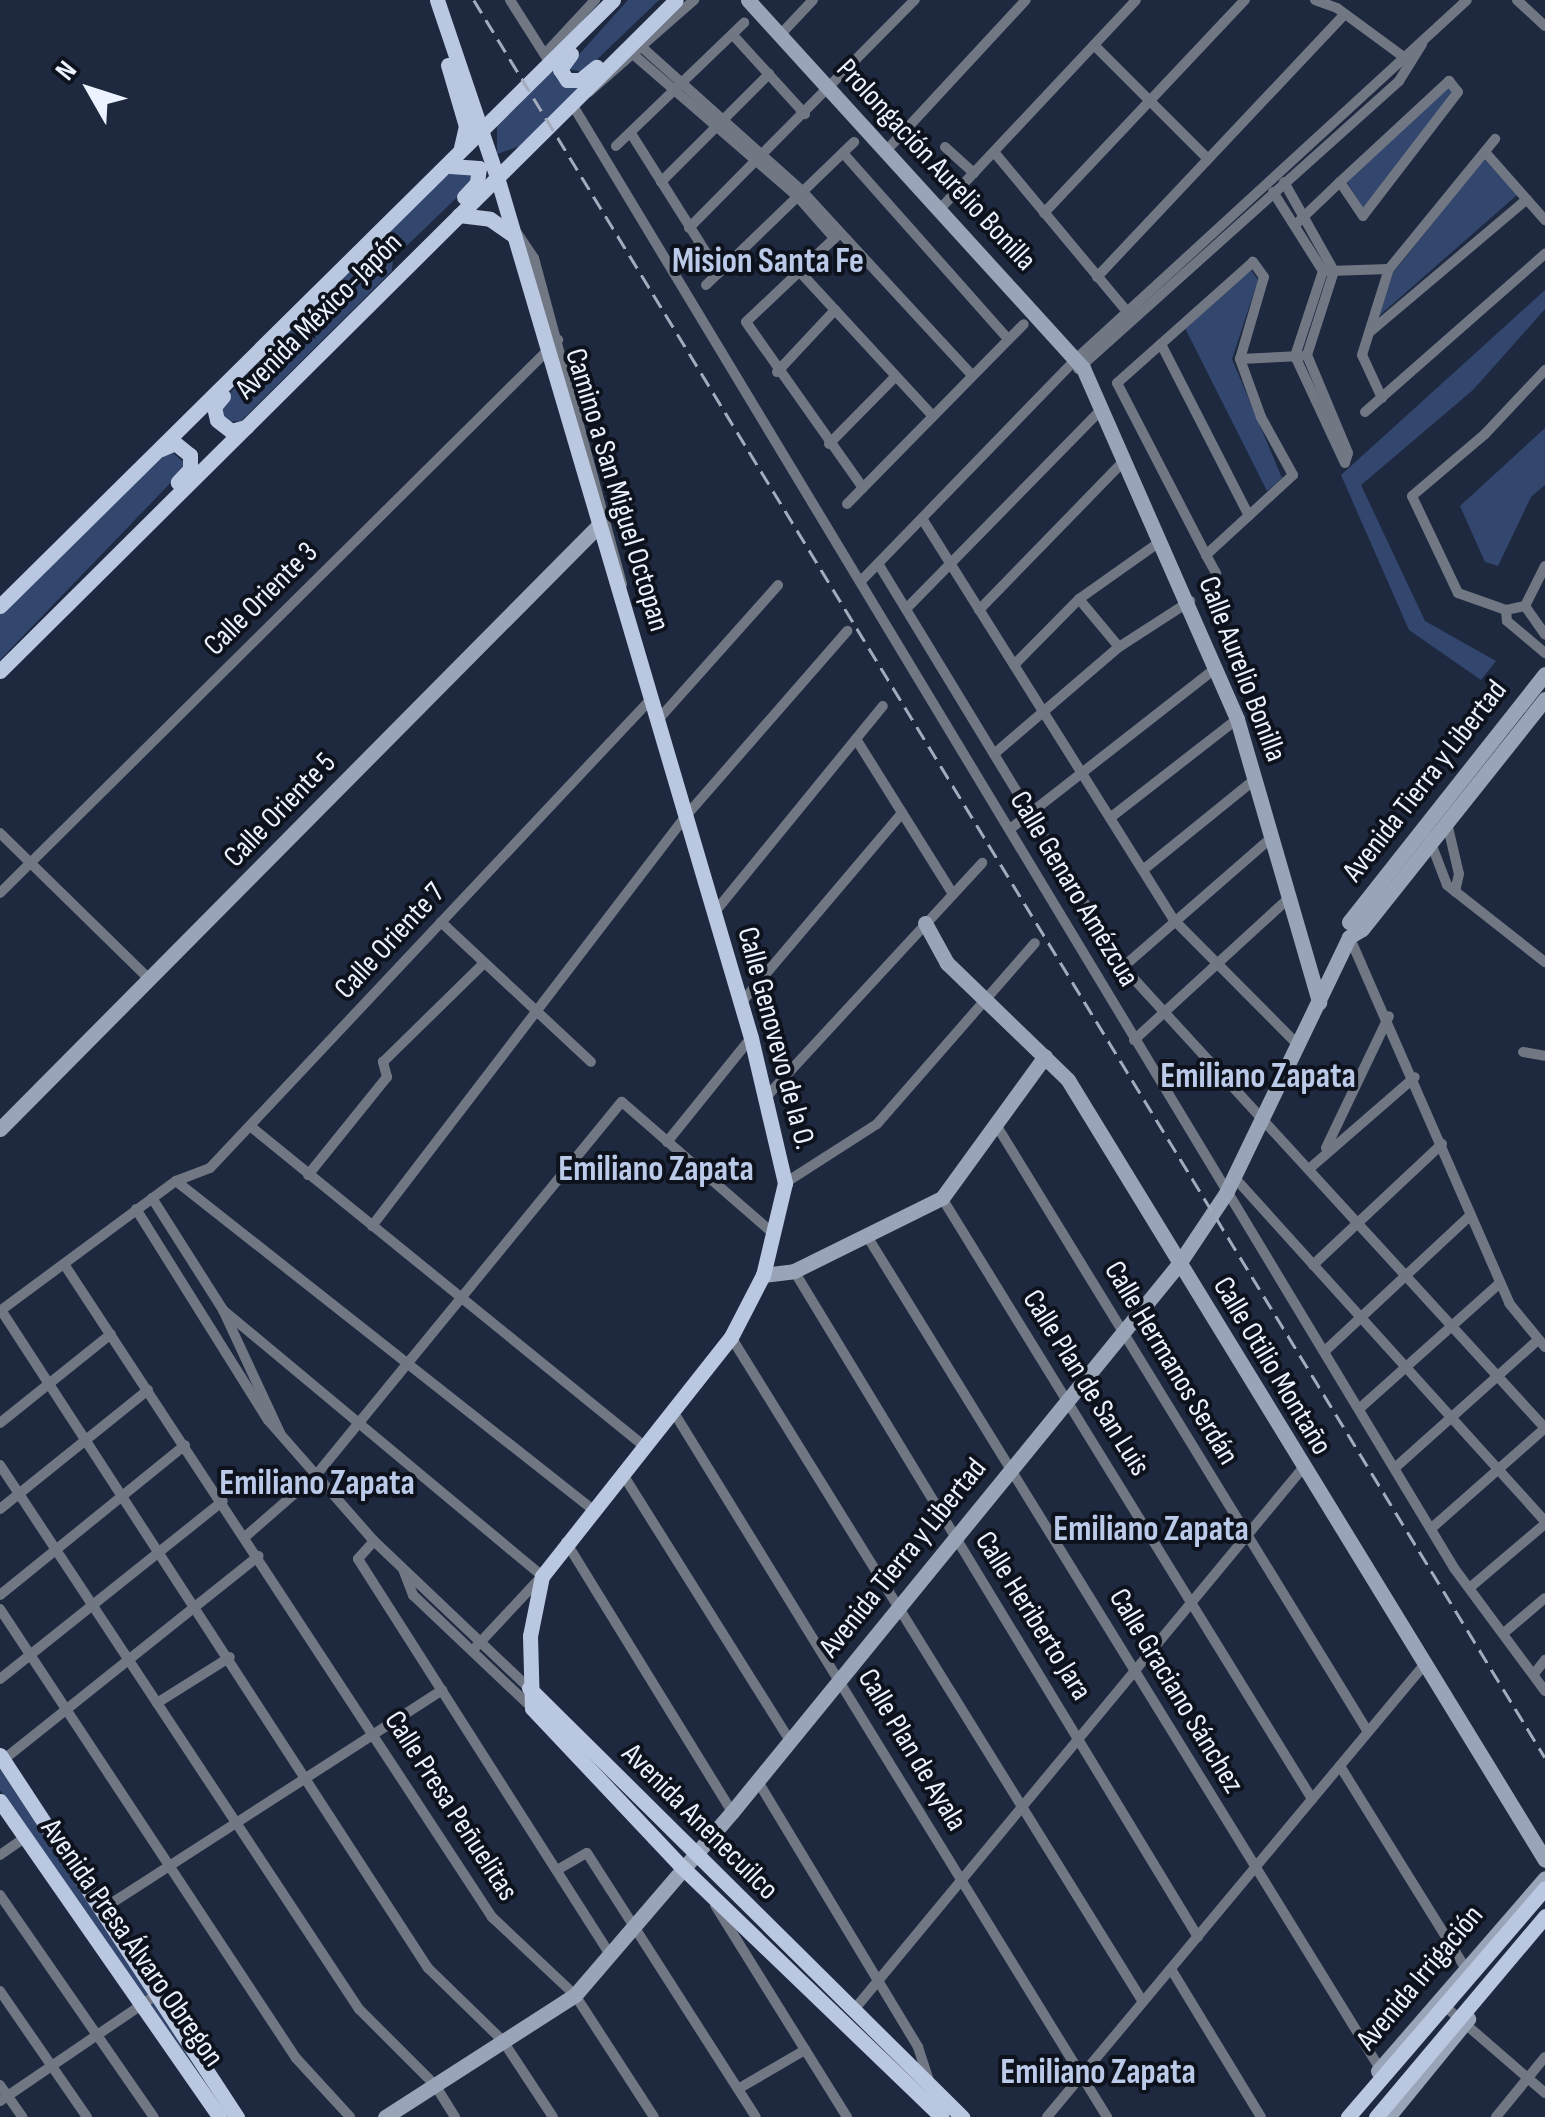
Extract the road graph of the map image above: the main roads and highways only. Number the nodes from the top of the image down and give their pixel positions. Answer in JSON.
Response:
{"nodes":[{"id":1,"x":613,"y":0,"type":"edge"},
{"id":2,"x":622,"y":0,"type":"edge"},
{"id":3,"x":676,"y":0,"type":"edge"},
{"id":4,"x":438,"y":1,"type":"edge"},
{"id":5,"x":481,"y":132,"type":"junction"},
{"id":6,"x":457,"y":156,"type":"junction"},
{"id":7,"x":442,"y":170,"type":"junction"},
{"id":8,"x":497,"y":177,"type":"junction"},
{"id":9,"x":459,"y":216,"type":"junction"},
{"id":10,"x":512,"y":230,"type":"junction"},
{"id":11,"x":401,"y":273,"type":"junction"},
{"id":12,"x":255,"y":353,"type":"junction"},
{"id":13,"x":246,"y":427,"type":"junction"},
{"id":14,"x":159,"y":450,"type":"junction"},
{"id":15,"x":104,"y":568,"type":"junction"},
{"id":16,"x":0,"y":606,"type":"edge"},
{"id":17,"x":0,"y":671,"type":"edge"},
{"id":18,"x":686,"y":818,"type":"joint"},
{"id":19,"x":529,"y":1688,"type":"junction"},
{"id":20,"x":532,"y":1708,"type":"joint"},
{"id":21,"x":2,"y":1758,"type":"edge"},
{"id":22,"x":0,"y":1801,"type":"edge"},
{"id":23,"x":1545,"y":1888,"type":"edge"},
{"id":24,"x":1545,"y":1916,"type":"edge"},
{"id":25,"x":150,"y":2000,"type":"junction"},
{"id":26,"x":220,"y":2117,"type":"edge"},
{"id":27,"x":237,"y":2117,"type":"edge"},
{"id":28,"x":942,"y":2117,"type":"edge"},
{"id":29,"x":962,"y":2117,"type":"edge"},
{"id":30,"x":1348,"y":2117,"type":"edge"},
{"id":31,"x":1376,"y":2117,"type":"edge"}],
"edges":[{"from":1,"to":5,"type":"main road","name":"Avenida México-Japón"},
{"from":2,"to":3,"type":"main road"},
{"from":3,"to":8,"type":"main road","name":"Avenida México-Japón"},
{"from":4,"to":5,"type":"main road","name":"Camino a San Miguel Octopan"},
{"from":4,"to":6,"type":"main road"},
{"from":5,"to":6,"type":"main road","name":"Avenida México-Japón"},
{"from":5,"to":8,"type":"main road","name":"Camino a San Miguel Octopan"},
{"from":6,"to":7,"type":"main road","name":"Avenida México-Japón"},
{"from":7,"to":11,"type":"main road"},
{"from":7,"to":12,"type":"main road","name":"Avenida México-Japón"},
{"from":8,"to":9,"type":"main road","name":"Avenida México-Japón"},
{"from":8,"to":10,"type":"main road","name":"Camino a San Miguel Octopan"},
{"from":9,"to":10,"type":"main road"},
{"from":9,"to":11,"type":"main road","name":"Avenida México-Japón"},
{"from":10,"to":18,"type":"main road","name":"Camino a San Miguel Octopan"},
{"from":11,"to":13,"type":"main road","name":"Avenida México-Japón"},
{"from":12,"to":13,"type":"main road"},
{"from":12,"to":14,"type":"main road","name":"Avenida México-Japón"},
{"from":13,"to":15,"type":"main road","name":"Avenida México-Japón"},
{"from":14,"to":15,"type":"main road"},
{"from":14,"to":16,"type":"main road","name":"Avenida México-Japón"},
{"from":15,"to":17,"type":"main road","name":"Avenida México-Japón"},
{"from":18,"to":19,"type":"main road","name":"Calle Genovevo de la O."},
{"from":19,"to":20,"type":"main road","name":"Calle Genovevo de la O."},
{"from":19,"to":29,"type":"main road","name":"Avenida Anenecuilco"},
{"from":20,"to":28,"type":"main road","name":"Avenida Anenecuilco"},
{"from":21,"to":25,"type":"main road"},
{"from":22,"to":25,"type":"main road","name":"Avenida Presa Álvaro Obregon"},
{"from":23,"to":30,"type":"main road","name":"Avenida Irrigación","bridge":true},
{"from":24,"to":31,"type":"main road","name":"Avenida Irrigación","bridge":true},
{"from":25,"to":26,"type":"main road","name":"Avenida Presa Álvaro Obregon"},
{"from":25,"to":27,"type":"main road","name":"Avenida Presa Álvaro Obregon"}]}
